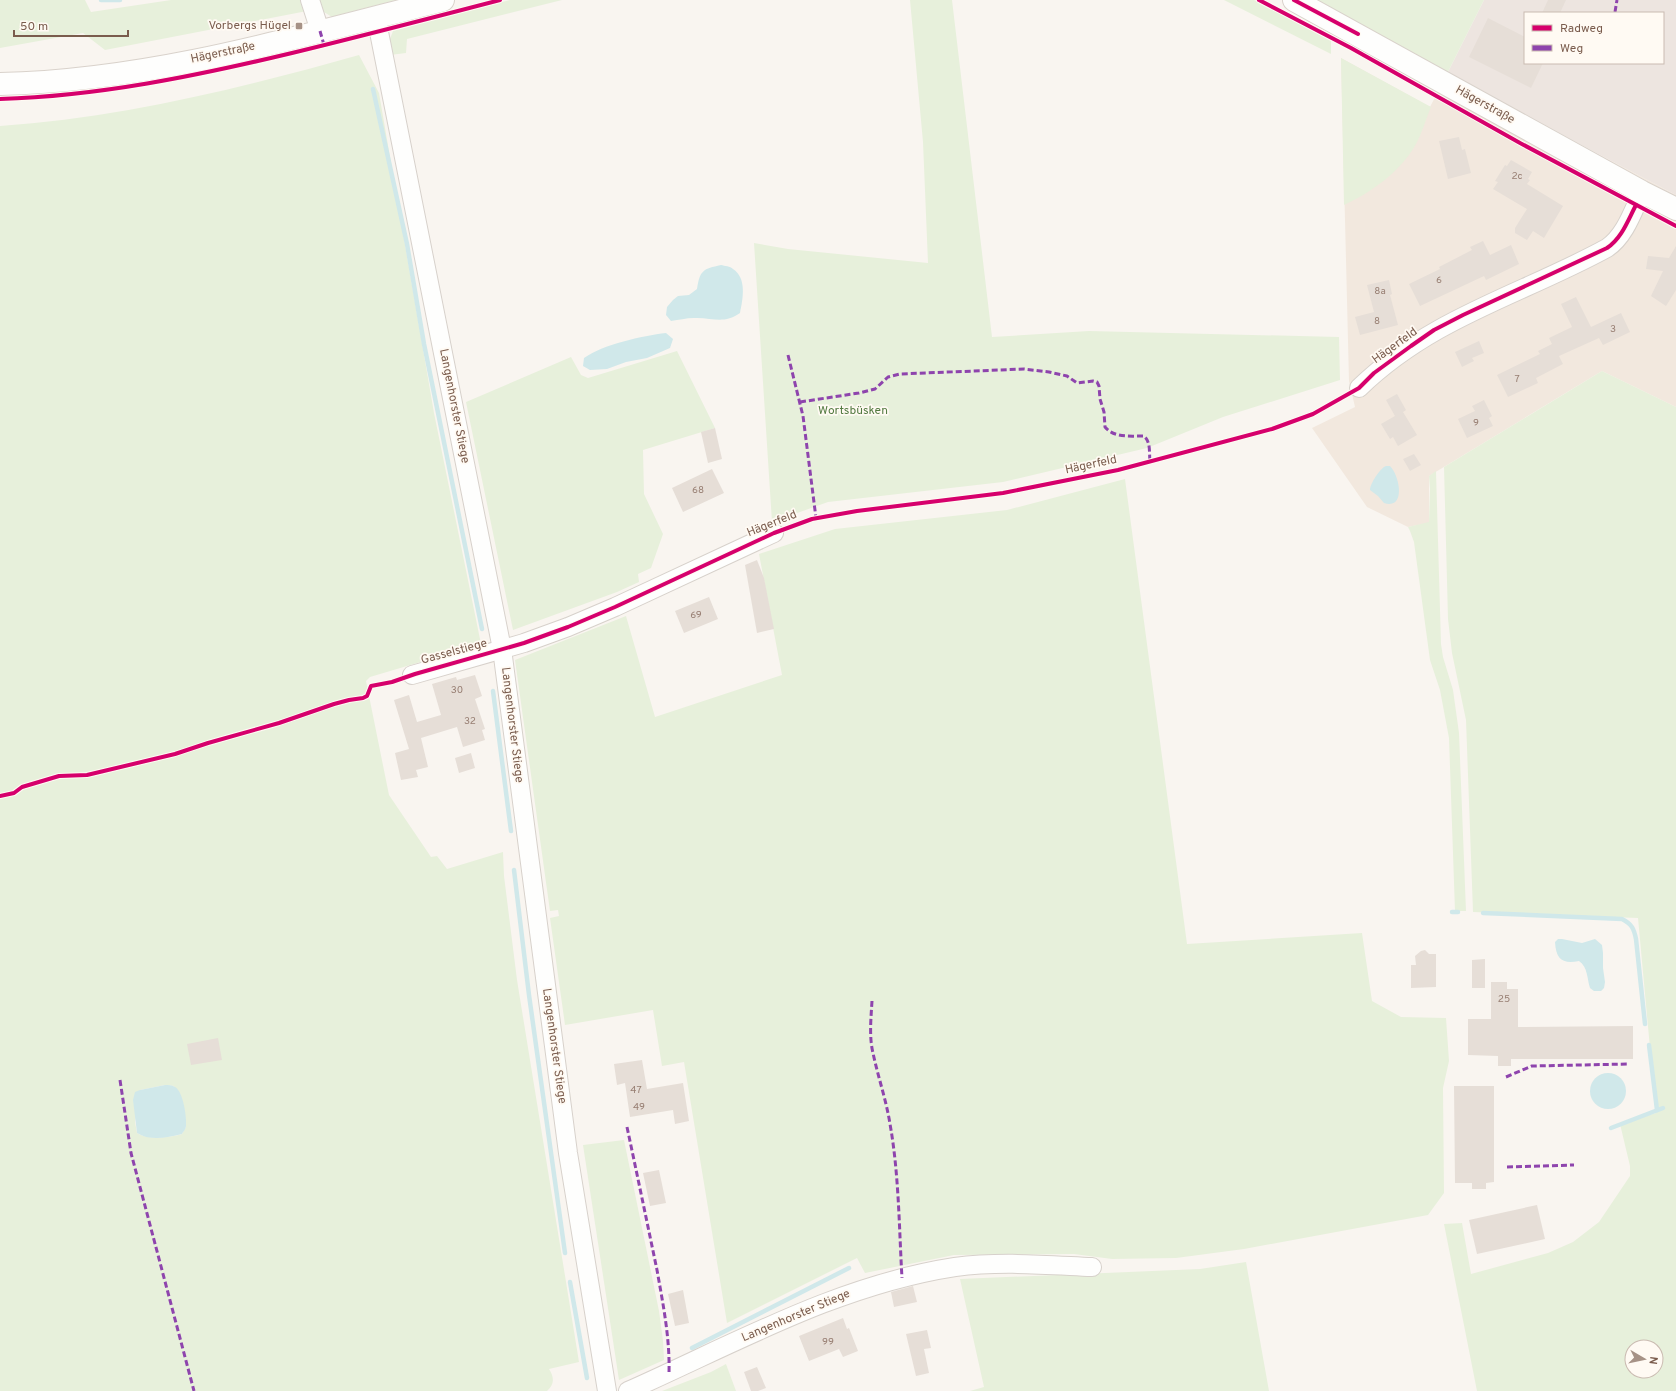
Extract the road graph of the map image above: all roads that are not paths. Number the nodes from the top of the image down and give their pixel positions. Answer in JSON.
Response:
{"nodes":[{"id":1,"x":310,"y":0,"type":"edge"},
{"id":2,"x":442,"y":0,"type":"edge"},
{"id":3,"x":1294,"y":0,"type":"edge"},
{"id":4,"x":376,"y":17,"type":"junction"},
{"id":5,"x":320,"y":31,"type":"junction"},
{"id":6,"x":0,"y":84,"type":"edge"},
{"id":7,"x":1642,"y":192,"type":"junction"},
{"id":8,"x":1676,"y":209,"type":"edge"},
{"id":9,"x":1359,"y":388,"type":"dead end"},
{"id":10,"x":774,"y":533,"type":"dead end"},
{"id":11,"x":502,"y":649,"type":"junction"},
{"id":12,"x":412,"y":675,"type":"dead end"},
{"id":13,"x":1092,"y":1267,"type":"dead end"},
{"id":14,"x":605,"y":1391,"type":"edge"},
{"id":15,"x":628,"y":1391,"type":"edge"}],
"edges":[{"from":1,"to":5,"type":"street"},
{"from":2,"to":4,"type":"main road","name":"Hägerstraße"},
{"from":3,"to":7,"type":"main road","name":"Hägerstraße"},
{"from":4,"to":5,"type":"main road","name":"Hägerstraße"},
{"from":4,"to":11,"type":"street","name":"Langenhorster Stiege"},
{"from":5,"to":6,"type":"main road","name":"Hägerstraße"},
{"from":7,"to":8,"type":"main road","name":"Hägerstraße"},
{"from":7,"to":9,"type":"street","name":"Hägerfeld"},
{"from":10,"to":11,"type":"street","name":"Hägerfeld"},
{"from":11,"to":12,"type":"street","name":"Gasselstiege"},
{"from":11,"to":14,"type":"street","name":"Langenhorster Stiege"},
{"from":13,"to":15,"type":"street","name":"Langenhorster Stiege"}]}
